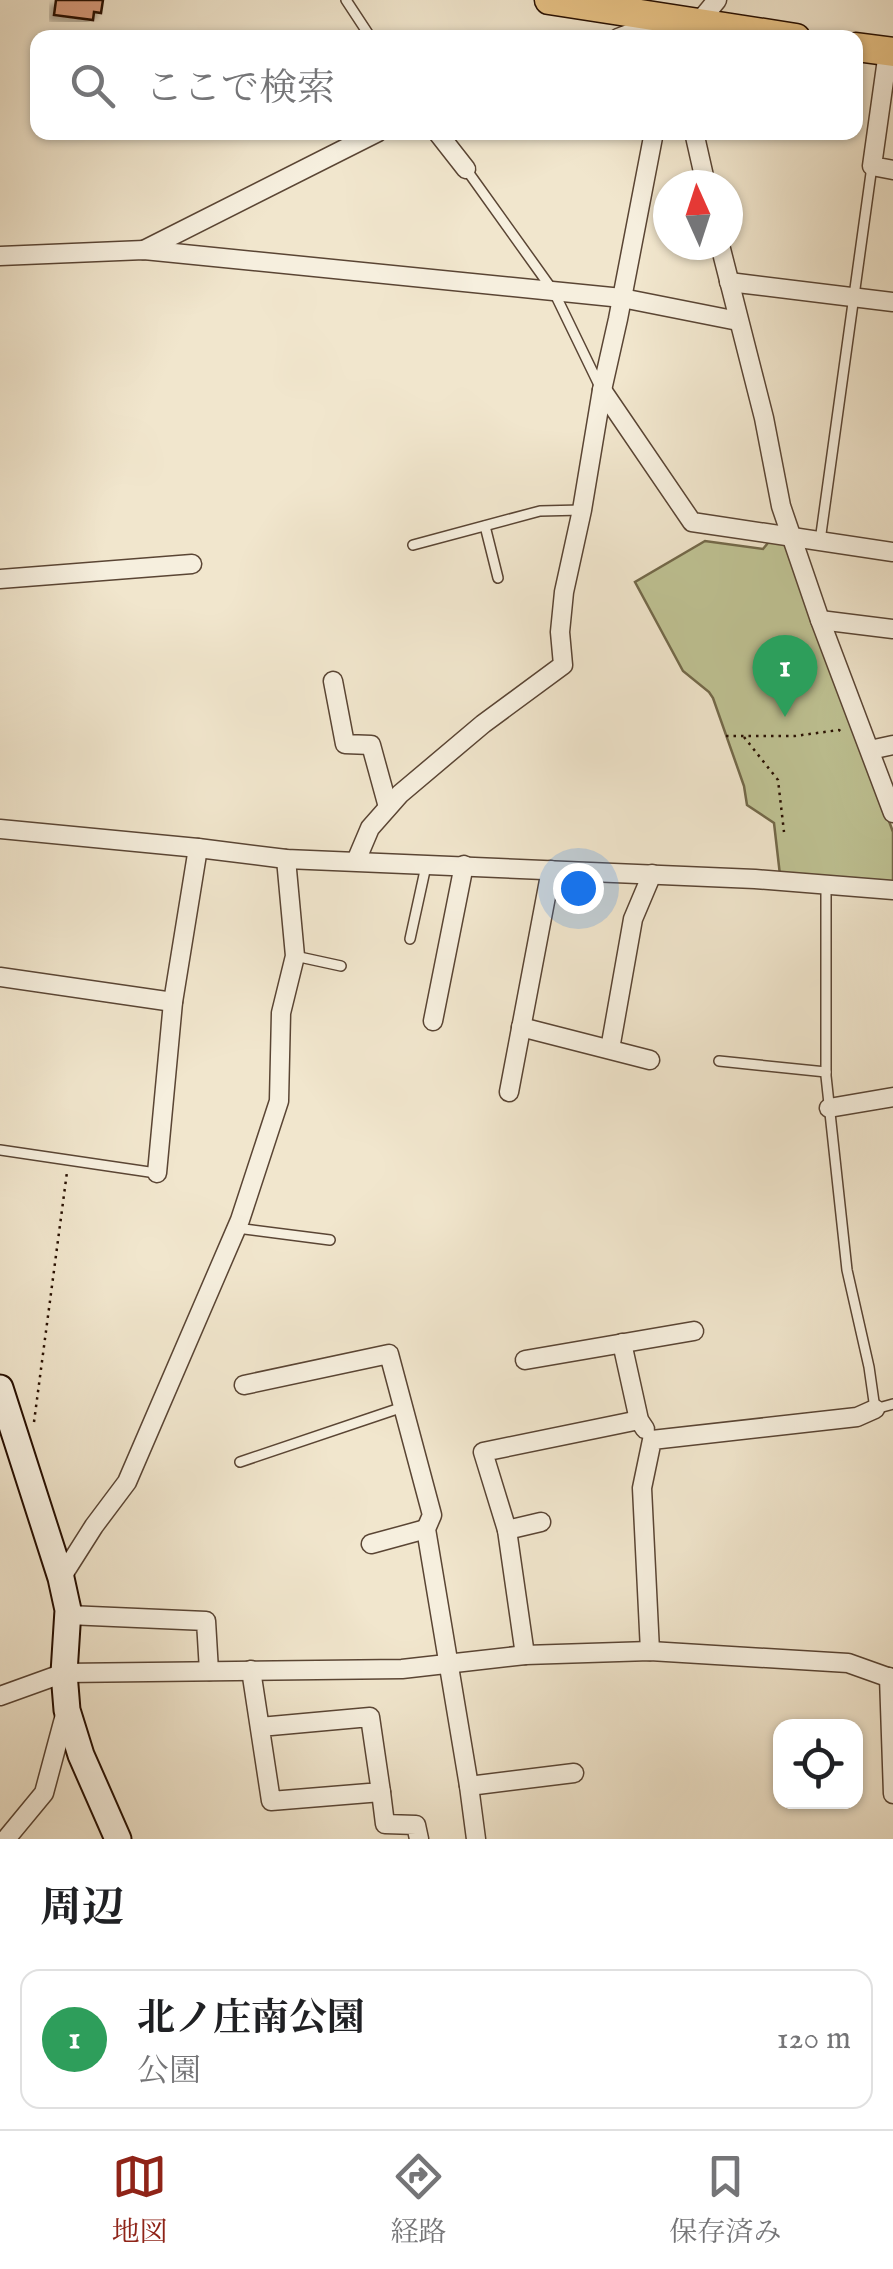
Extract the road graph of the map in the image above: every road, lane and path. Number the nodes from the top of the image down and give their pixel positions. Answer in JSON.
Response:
{"nodes":[{"id":1,"x":346,"y":0,"type":"edge"},
{"id":2,"x":549,"y":0,"type":"edge"},
{"id":3,"x":717,"y":0,"type":"edge"},
{"id":4,"x":682,"y":20,"type":"edge"},
{"id":5,"x":367,"y":30,"type":"edge"},
{"id":6,"x":646,"y":30,"type":"edge"},
{"id":7,"x":745,"y":30,"type":"edge"},
{"id":8,"x":863,"y":47,"type":"edge"},
{"id":9,"x":890,"y":52,"type":"edge"},
{"id":10,"x":362,"y":140,"type":"edge"},
{"id":11,"x":444,"y":140,"type":"edge"},
{"id":12,"x":652,"y":140,"type":"edge"},
{"id":13,"x":696,"y":140,"type":"edge"},
{"id":14,"x":872,"y":166,"type":"junction"},
{"id":15,"x":466,"y":170,"type":"joint"},
{"id":16,"x":703,"y":170,"type":"edge"},
{"id":17,"x":893,"y":170,"type":"edge"},
{"id":18,"x":144,"y":250,"type":"junction"},
{"id":19,"x":0,"y":256,"type":"edge"},
{"id":20,"x":724,"y":260,"type":"edge"},
{"id":21,"x":729,"y":282,"type":"junction"},
{"id":22,"x":554,"y":292,"type":"junction"},
{"id":23,"x":853,"y":296,"type":"junction"},
{"id":24,"x":622,"y":298,"type":"junction"},
{"id":25,"x":893,"y":302,"type":"edge"},
{"id":26,"x":738,"y":321,"type":"junction"},
{"id":27,"x":602,"y":390,"type":"junction"},
{"id":28,"x":582,"y":510,"type":"junction"},
{"id":29,"x":484,"y":526,"type":"junction"},
{"id":30,"x":793,"y":537,"type":"junction"},
{"id":31,"x":820,"y":541,"type":"junction"},
{"id":32,"x":413,"y":545,"type":"dead end"},
{"id":33,"x":893,"y":552,"type":"edge"},
{"id":34,"x":192,"y":564,"type":"dead end"},
{"id":35,"x":498,"y":578,"type":"dead end"},
{"id":36,"x":0,"y":579,"type":"edge"},
{"id":37,"x":820,"y":620,"type":"junction"},
{"id":38,"x":893,"y":630,"type":"edge"},
{"id":39,"x":334,"y":681,"type":"dead end"},
{"id":40,"x":726,"y":736,"type":"dead end"},
{"id":41,"x":744,"y":736,"type":"junction"},
{"id":42,"x":893,"y":745,"type":"edge"},
{"id":43,"x":870,"y":750,"type":"junction"},
{"id":44,"x":388,"y":806,"type":"junction"},
{"id":45,"x":893,"y":813,"type":"edge"},
{"id":46,"x":0,"y":829,"type":"edge"},
{"id":47,"x":784,"y":832,"type":"dead end"},
{"id":48,"x":198,"y":848,"type":"junction"},
{"id":49,"x":286,"y":859,"type":"junction"},
{"id":50,"x":356,"y":860,"type":"junction"},
{"id":51,"x":426,"y":864,"type":"junction"},
{"id":52,"x":464,"y":866,"type":"junction"},
{"id":53,"x":551,"y":870,"type":"junction"},
{"id":54,"x":652,"y":874,"type":"junction"},
{"id":55,"x":826,"y":884,"type":"junction"},
{"id":56,"x":893,"y":890,"type":"edge"},
{"id":57,"x":410,"y":939,"type":"dead end"},
{"id":58,"x":295,"y":956,"type":"junction"},
{"id":59,"x":341,"y":966,"type":"dead end"},
{"id":60,"x":0,"y":978,"type":"edge"},
{"id":61,"x":173,"y":1002,"type":"junction"},
{"id":62,"x":433,"y":1021,"type":"dead end"},
{"id":63,"x":521,"y":1026,"type":"junction"},
{"id":64,"x":610,"y":1050,"type":"junction"},
{"id":65,"x":650,"y":1060,"type":"dead end"},
{"id":66,"x":718,"y":1061,"type":"dead end"},
{"id":67,"x":826,"y":1072,"type":"junction"},
{"id":68,"x":509,"y":1092,"type":"dead end"},
{"id":69,"x":893,"y":1097,"type":"edge"},
{"id":70,"x":830,"y":1108,"type":"junction"},
{"id":71,"x":0,"y":1150,"type":"edge"},
{"id":72,"x":68,"y":1161,"type":"junction"},
{"id":73,"x":157,"y":1173,"type":"joint"},
{"id":74,"x":237,"y":1228,"type":"junction"},
{"id":75,"x":330,"y":1240,"type":"dead end"},
{"id":76,"x":694,"y":1331,"type":"dead end"},
{"id":77,"x":622,"y":1343,"type":"junction"},
{"id":78,"x":525,"y":1360,"type":"dead end"},
{"id":79,"x":244,"y":1385,"type":"dead end"},
{"id":80,"x":0,"y":1388,"type":"edge"},
{"id":81,"x":403,"y":1407,"type":"junction"},
{"id":82,"x":884,"y":1407,"type":"edge"},
{"id":83,"x":639,"y":1420,"type":"junction"},
{"id":84,"x":32,"y":1434,"type":"dead end"},
{"id":85,"x":652,"y":1440,"type":"junction"},
{"id":86,"x":240,"y":1462,"type":"dead end"},
{"id":87,"x":541,"y":1522,"type":"dead end"},
{"id":88,"x":426,"y":1529,"type":"junction"},
{"id":89,"x":506,"y":1530,"type":"junction"},
{"id":90,"x":371,"y":1544,"type":"dead end"},
{"id":91,"x":62,"y":1578,"type":"junction"},
{"id":92,"x":68,"y":1615,"type":"junction"},
{"id":93,"x":650,"y":1651,"type":"junction"},
{"id":94,"x":525,"y":1656,"type":"junction"},
{"id":95,"x":448,"y":1664,"type":"junction"},
{"id":96,"x":251,"y":1670,"type":"junction"},
{"id":97,"x":209,"y":1671,"type":"junction"},
{"id":98,"x":64,"y":1674,"type":"junction"},
{"id":99,"x":891,"y":1678,"type":"edge"},
{"id":100,"x":0,"y":1696,"type":"edge"},
{"id":101,"x":67,"y":1710,"type":"junction"},
{"id":102,"x":260,"y":1727,"type":"junction"},
{"id":103,"x":574,"y":1773,"type":"dead end"},
{"id":104,"x":470,"y":1786,"type":"junction"},
{"id":105,"x":381,"y":1792,"type":"junction"},
{"id":106,"x":893,"y":1794,"type":"edge"},
{"id":107,"x":6,"y":1839,"type":"edge"},
{"id":108,"x":118,"y":1839,"type":"edge"},
{"id":109,"x":418,"y":1839,"type":"edge"},
{"id":110,"x":476,"y":1839,"type":"edge"}],
"edges":[{"from":1,"to":5,"type":"lane"},
{"from":2,"to":4,"type":"main road"},
{"from":3,"to":4,"type":"street"},
{"from":4,"to":6,"type":"street"},
{"from":4,"to":7,"type":"main road"},
{"from":8,"to":9,"type":"main road"},
{"from":9,"to":14,"type":"street"},
{"from":10,"to":18,"type":"street"},
{"from":11,"to":15,"type":"street"},
{"from":12,"to":24,"type":"street"},
{"from":13,"to":16,"type":"street"},
{"from":14,"to":17,"type":"street"},
{"from":14,"to":23,"type":"lane"},
{"from":15,"to":22,"type":"lane"},
{"from":18,"to":19,"type":"street"},
{"from":18,"to":22,"type":"street"},
{"from":20,"to":21,"type":"street"},
{"from":21,"to":23,"type":"street"},
{"from":21,"to":26,"type":"street"},
{"from":22,"to":24,"type":"street"},
{"from":22,"to":27,"type":"lane"},
{"from":23,"to":25,"type":"street"},
{"from":23,"to":31,"type":"lane"},
{"from":24,"to":26,"type":"street"},
{"from":24,"to":27,"type":"street"},
{"from":26,"to":30,"type":"street"},
{"from":27,"to":28,"type":"street"},
{"from":27,"to":30,"type":"street"},
{"from":28,"to":29,"type":"lane"},
{"from":28,"to":44,"type":"street"},
{"from":29,"to":32,"type":"lane"},
{"from":29,"to":35,"type":"lane"},
{"from":30,"to":31,"type":"street"},
{"from":30,"to":37,"type":"street"},
{"from":31,"to":33,"type":"street"},
{"from":34,"to":36,"type":"street"},
{"from":37,"to":38,"type":"street"},
{"from":37,"to":43,"type":"street"},
{"from":39,"to":44,"type":"street"},
{"from":40,"to":41,"type":"path"},
{"from":41,"to":43,"type":"path"},
{"from":41,"to":47,"type":"path"},
{"from":42,"to":43,"type":"street"},
{"from":43,"to":45,"type":"street"},
{"from":44,"to":50,"type":"street"},
{"from":46,"to":48,"type":"street"},
{"from":48,"to":49,"type":"street"},
{"from":48,"to":61,"type":"street"},
{"from":49,"to":50,"type":"street"},
{"from":49,"to":58,"type":"street"},
{"from":50,"to":51,"type":"street"},
{"from":51,"to":52,"type":"street"},
{"from":51,"to":57,"type":"lane"},
{"from":52,"to":53,"type":"street"},
{"from":52,"to":62,"type":"street"},
{"from":53,"to":54,"type":"street"},
{"from":53,"to":63,"type":"street"},
{"from":54,"to":55,"type":"street"},
{"from":54,"to":64,"type":"street"},
{"from":55,"to":56,"type":"street"},
{"from":55,"to":67,"type":"lane"},
{"from":58,"to":59,"type":"lane"},
{"from":58,"to":74,"type":"street"},
{"from":60,"to":61,"type":"street"},
{"from":61,"to":73,"type":"street"},
{"from":63,"to":64,"type":"street"},
{"from":63,"to":68,"type":"street"},
{"from":64,"to":65,"type":"street"},
{"from":66,"to":67,"type":"lane"},
{"from":67,"to":70,"type":"lane"},
{"from":69,"to":70,"type":"street"},
{"from":70,"to":82,"type":"lane"},
{"from":71,"to":72,"type":"lane"},
{"from":72,"to":73,"type":"lane"},
{"from":72,"to":84,"type":"path"},
{"from":74,"to":75,"type":"lane"},
{"from":74,"to":91,"type":"street"},
{"from":76,"to":77,"type":"street"},
{"from":77,"to":78,"type":"street"},
{"from":77,"to":83,"type":"street"},
{"from":79,"to":81,"type":"street"},
{"from":80,"to":91,"type":"street"},
{"from":81,"to":86,"type":"lane"},
{"from":81,"to":88,"type":"street"},
{"from":82,"to":85,"type":"street"},
{"from":83,"to":85,"type":"street"},
{"from":83,"to":89,"type":"street"},
{"from":85,"to":93,"type":"street"},
{"from":87,"to":89,"type":"street"},
{"from":88,"to":90,"type":"street"},
{"from":88,"to":95,"type":"street"},
{"from":89,"to":94,"type":"street"},
{"from":91,"to":92,"type":"street"},
{"from":92,"to":97,"type":"street"},
{"from":92,"to":98,"type":"street"},
{"from":93,"to":94,"type":"street"},
{"from":93,"to":99,"type":"street"},
{"from":94,"to":95,"type":"street"},
{"from":95,"to":96,"type":"street"},
{"from":95,"to":104,"type":"street"},
{"from":96,"to":97,"type":"street"},
{"from":96,"to":102,"type":"street"},
{"from":97,"to":98,"type":"street"},
{"from":98,"to":100,"type":"street"},
{"from":98,"to":101,"type":"street"},
{"from":99,"to":106,"type":"street"},
{"from":101,"to":107,"type":"street"},
{"from":101,"to":108,"type":"street"},
{"from":102,"to":105,"type":"street"},
{"from":102,"to":105,"type":"street"},
{"from":103,"to":104,"type":"street"},
{"from":104,"to":110,"type":"street"},
{"from":105,"to":109,"type":"street"}]}
